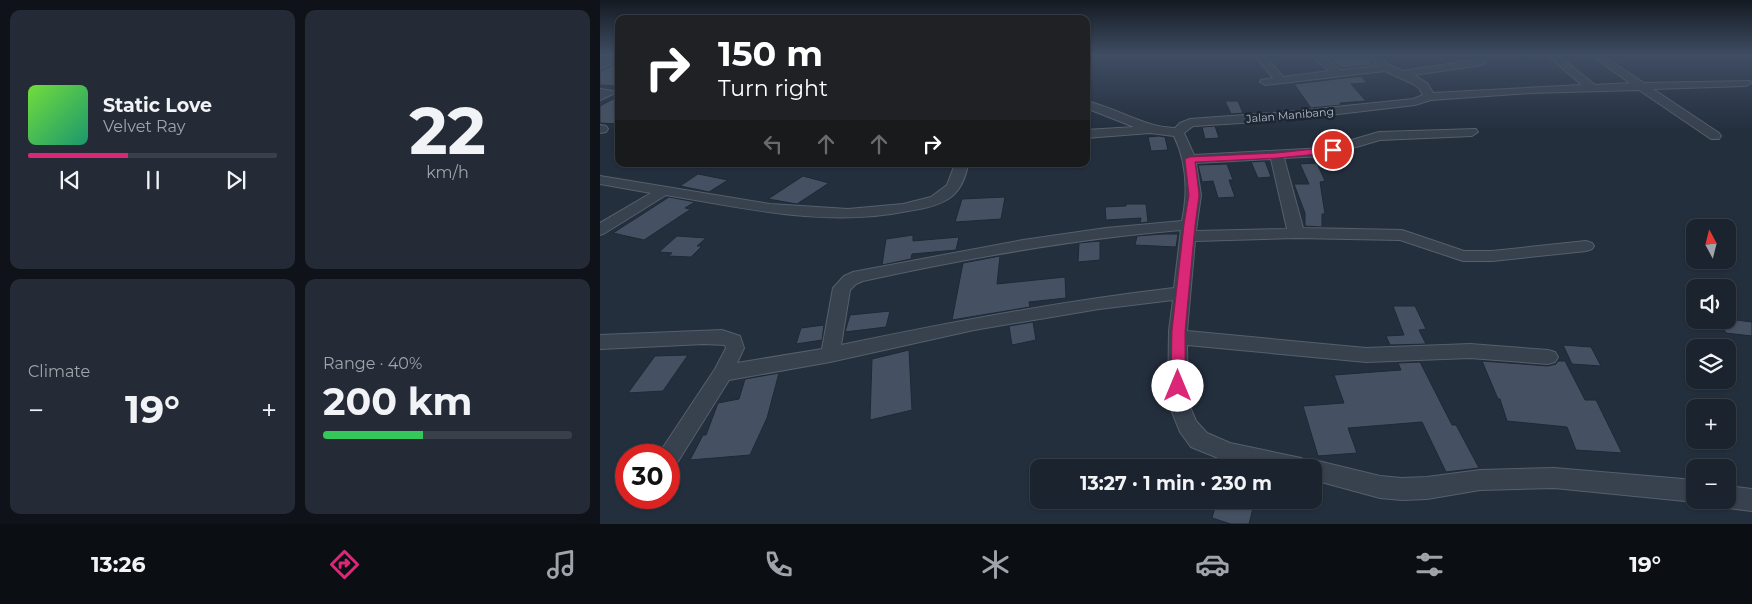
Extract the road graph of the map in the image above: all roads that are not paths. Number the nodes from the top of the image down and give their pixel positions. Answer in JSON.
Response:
{"nodes":[{"id":1,"x":1277,"y":80,"type":"edge"},
{"id":2,"x":1413,"y":80,"type":"edge"},
{"id":3,"x":1583,"y":80,"type":"edge"},
{"id":4,"x":1632,"y":80,"type":"edge"},
{"id":5,"x":1265,"y":82,"type":"dead end"},
{"id":6,"x":1746,"y":83,"type":"dead end"},
{"id":7,"x":1640,"y":86,"type":"junction"},
{"id":8,"x":1592,"y":88,"type":"junction"},
{"id":9,"x":1429,"y":97,"type":"junction"},
{"id":10,"x":1090,"y":105,"type":"edge"},
{"id":11,"x":1148,"y":130,"type":"junction"},
{"id":12,"x":1178,"y":132,"type":"junction"},
{"id":13,"x":1472,"y":132,"type":"dead end"},
{"id":14,"x":1090,"y":134,"type":"edge"},
{"id":15,"x":1715,"y":136,"type":"dead end"},
{"id":16,"x":1277,"y":156,"type":"junction"},
{"id":17,"x":1190,"y":159,"type":"junction"},
{"id":18,"x":960,"y":167,"type":"edge"},
{"id":19,"x":600,"y":180,"type":"edge"},
{"id":20,"x":663,"y":191,"type":"junction"},
{"id":21,"x":600,"y":230,"type":"edge"},
{"id":22,"x":1189,"y":231,"type":"junction"},
{"id":23,"x":1296,"y":234,"type":"junction"},
{"id":24,"x":1586,"y":246,"type":"dead end"},
{"id":25,"x":1183,"y":292,"type":"junction"},
{"id":26,"x":1178,"y":337,"type":"junction"},
{"id":27,"x":600,"y":342,"type":"edge"},
{"id":28,"x":830,"y":355,"type":"junction"},
{"id":29,"x":1548,"y":357,"type":"dead end"},
{"id":30,"x":723,"y":373,"type":"junction"},
{"id":31,"x":677,"y":444,"type":"edge"},
{"id":32,"x":1260,"y":459,"type":"edge"},
{"id":33,"x":1322,"y":472,"type":"edge"},
{"id":34,"x":1686,"y":490,"type":"edge"},
{"id":35,"x":1736,"y":498,"type":"edge"},
{"id":36,"x":1752,"y":500,"type":"edge"}],
"edges":[{"from":1,"to":5,"type":"street"},
{"from":2,"to":9,"type":"street"},
{"from":3,"to":8,"type":"street"},
{"from":4,"to":7,"type":"street"},
{"from":6,"to":7,"type":"street"},
{"from":7,"to":8,"type":"street"},
{"from":7,"to":15,"type":"street"},
{"from":8,"to":9,"type":"street"},
{"from":9,"to":12,"type":"street","name":"Jalan Manibang"},
{"from":10,"to":11,"type":"street","name":"Jalan Manibang"},
{"from":11,"to":12,"type":"street","name":"Jalan Manibang"},
{"from":11,"to":14,"type":"street"},
{"from":12,"to":17,"type":"street"},
{"from":13,"to":16,"type":"street"},
{"from":16,"to":17,"type":"street"},
{"from":16,"to":23,"type":"street"},
{"from":17,"to":22,"type":"street"},
{"from":18,"to":20,"type":"street"},
{"from":19,"to":20,"type":"street"},
{"from":20,"to":21,"type":"street"},
{"from":22,"to":23,"type":"street"},
{"from":22,"to":25,"type":"street"},
{"from":22,"to":28,"type":"street"},
{"from":23,"to":24,"type":"street"},
{"from":25,"to":26,"type":"street"},
{"from":25,"to":28,"type":"street"},
{"from":26,"to":29,"type":"street"},
{"from":26,"to":32,"type":"street"},
{"from":27,"to":30,"type":"street"},
{"from":28,"to":30,"type":"street"},
{"from":30,"to":31,"type":"street"},
{"from":33,"to":34,"type":"street"},
{"from":35,"to":36,"type":"street"}]}
